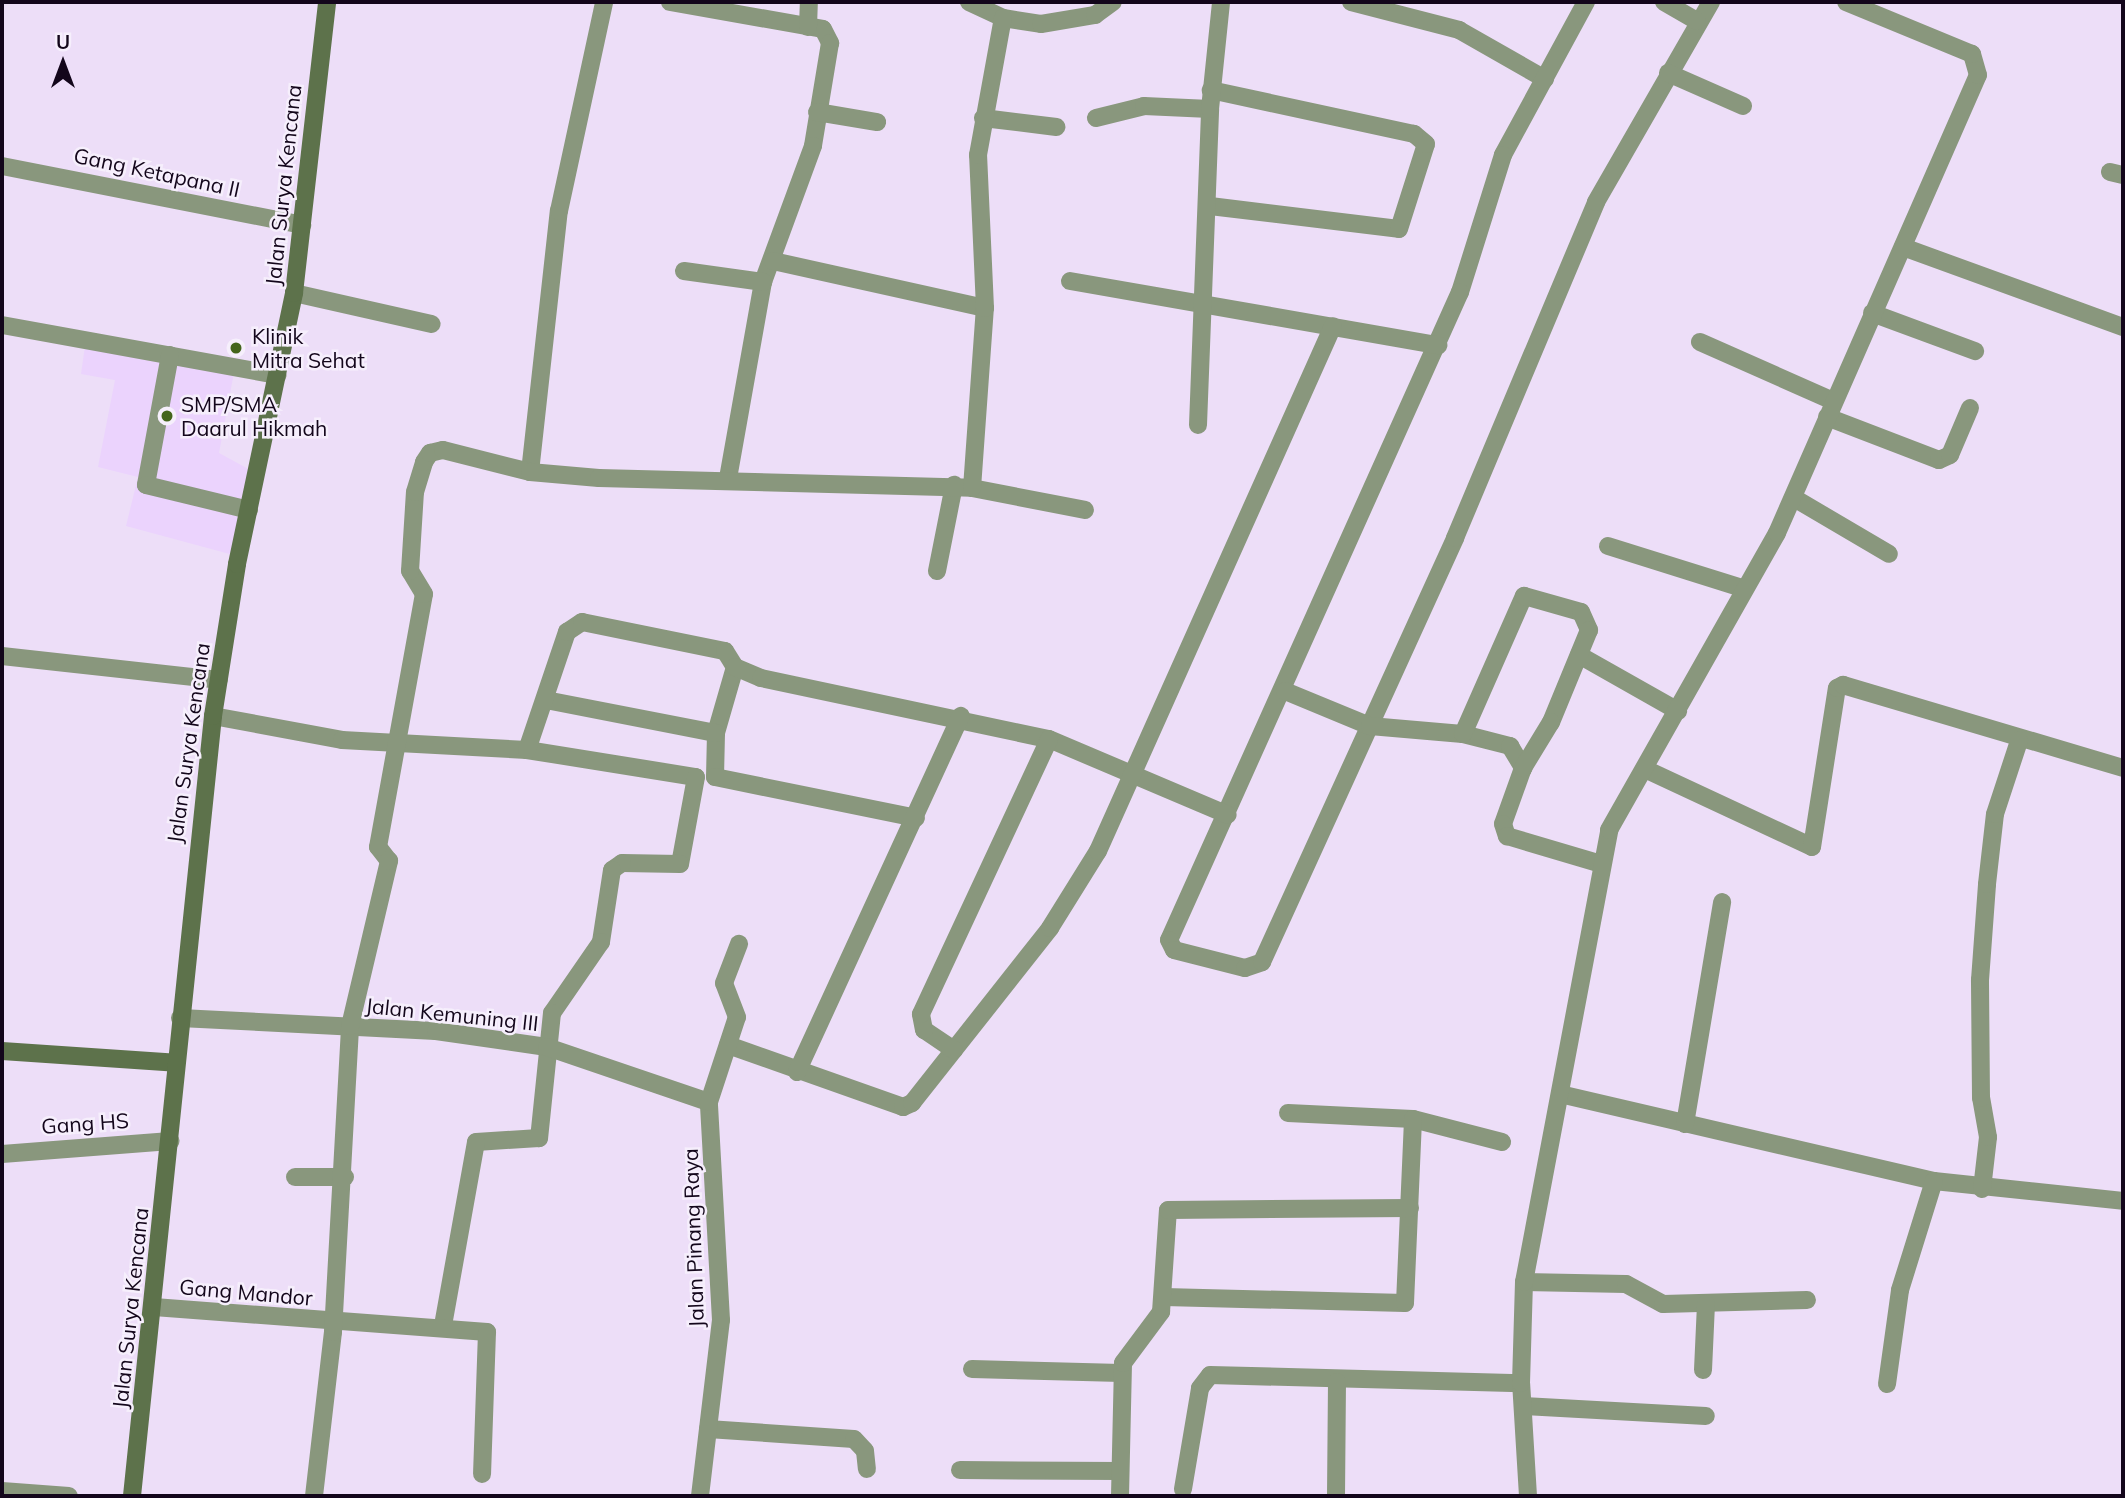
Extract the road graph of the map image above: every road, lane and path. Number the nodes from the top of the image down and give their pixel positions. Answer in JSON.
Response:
{"nodes":[{"id":1,"x":327,"y":2,"type":"edge"},
{"id":2,"x":604,"y":2,"type":"edge"},
{"id":3,"x":670,"y":2,"type":"edge"},
{"id":4,"x":809,"y":2,"type":"edge"},
{"id":5,"x":969,"y":2,"type":"edge"},
{"id":6,"x":1113,"y":2,"type":"edge"},
{"id":7,"x":1221,"y":2,"type":"edge"},
{"id":8,"x":1351,"y":2,"type":"edge"},
{"id":9,"x":1586,"y":2,"type":"edge"},
{"id":10,"x":1664,"y":2,"type":"edge"},
{"id":11,"x":1711,"y":2,"type":"edge"},
{"id":12,"x":1846,"y":2,"type":"edge"},
{"id":13,"x":1003,"y":18,"type":"junction"},
{"id":14,"x":1697,"y":21,"type":"junction"},
{"id":15,"x":808,"y":27,"type":"junction"},
{"id":16,"x":1668,"y":73,"type":"junction"},
{"id":17,"x":1545,"y":79,"type":"junction"},
{"id":18,"x":1210,"y":99,"type":"junction"},
{"id":19,"x":1744,"y":106,"type":"dead end"},
{"id":20,"x":817,"y":112,"type":"junction"},
{"id":21,"x":983,"y":118,"type":"junction"},
{"id":22,"x":1096,"y":118,"type":"dead end"},
{"id":23,"x":877,"y":122,"type":"dead end"},
{"id":24,"x":1056,"y":127,"type":"dead end"},
{"id":25,"x":2,"y":166,"type":"edge"},
{"id":26,"x":1210,"y":205,"type":"junction"},
{"id":27,"x":302,"y":225,"type":"junction"},
{"id":28,"x":1903,"y":247,"type":"junction"},
{"id":29,"x":773,"y":261,"type":"junction"},
{"id":30,"x":684,"y":271,"type":"dead end"},
{"id":31,"x":1070,"y":281,"type":"dead end"},
{"id":32,"x":763,"y":282,"type":"junction"},
{"id":33,"x":294,"y":293,"type":"junction"},
{"id":34,"x":1201,"y":303,"type":"junction"},
{"id":35,"x":985,"y":308,"type":"junction"},
{"id":36,"x":1872,"y":313,"type":"junction"},
{"id":37,"x":432,"y":324,"type":"dead end"},
{"id":38,"x":2,"y":325,"type":"edge"},
{"id":39,"x":1333,"y":326,"type":"junction"},
{"id":40,"x":2123,"y":327,"type":"edge"},
{"id":41,"x":1700,"y":342,"type":"dead end"},
{"id":42,"x":1438,"y":345,"type":"junction"},
{"id":43,"x":1975,"y":351,"type":"dead end"},
{"id":44,"x":170,"y":355,"type":"junction"},
{"id":45,"x":278,"y":375,"type":"junction"},
{"id":46,"x":1970,"y":408,"type":"dead end"},
{"id":47,"x":1830,"y":409,"type":"junction"},
{"id":48,"x":1198,"y":425,"type":"dead end"},
{"id":49,"x":530,"y":472,"type":"junction"},
{"id":50,"x":729,"y":478,"type":"junction"},
{"id":51,"x":954,"y":485,"type":"junction"},
{"id":52,"x":972,"y":488,"type":"junction"},
{"id":53,"x":1794,"y":498,"type":"junction"},
{"id":54,"x":248,"y":510,"type":"junction"},
{"id":55,"x":1085,"y":510,"type":"dead end"},
{"id":56,"x":1608,"y":546,"type":"dead end"},
{"id":57,"x":1889,"y":554,"type":"dead end"},
{"id":58,"x":937,"y":571,"type":"dead end"},
{"id":59,"x":1742,"y":587,"type":"junction"},
{"id":60,"x":1579,"y":655,"type":"junction"},
{"id":61,"x":2,"y":656,"type":"edge"},
{"id":62,"x":735,"y":667,"type":"junction"},
{"id":63,"x":219,"y":680,"type":"junction"},
{"id":64,"x":1285,"y":691,"type":"junction"},
{"id":65,"x":551,"y":701,"type":"dead end"},
{"id":66,"x":1678,"y":711,"type":"junction"},
{"id":67,"x":213,"y":716,"type":"junction"},
{"id":68,"x":961,"y":716,"type":"junction"},
{"id":69,"x":1370,"y":726,"type":"junction"},
{"id":70,"x":716,"y":733,"type":"junction"},
{"id":71,"x":1463,"y":734,"type":"junction"},
{"id":72,"x":1049,"y":739,"type":"junction"},
{"id":73,"x":2019,"y":741,"type":"junction"},
{"id":74,"x":398,"y":745,"type":"junction"},
{"id":75,"x":527,"y":750,"type":"junction"},
{"id":76,"x":1523,"y":768,"type":"junction"},
{"id":77,"x":2123,"y":768,"type":"edge"},
{"id":78,"x":1645,"y":769,"type":"junction"},
{"id":79,"x":1133,"y":775,"type":"junction"},
{"id":80,"x":1228,"y":815,"type":"junction"},
{"id":81,"x":916,"y":818,"type":"junction"},
{"id":82,"x":1601,"y":864,"type":"junction"},
{"id":83,"x":1722,"y":902,"type":"dead end"},
{"id":84,"x":739,"y":944,"type":"dead end"},
{"id":85,"x":180,"y":1018,"type":"junction"},
{"id":86,"x":350,"y":1026,"type":"junction"},
{"id":87,"x":728,"y":1045,"type":"junction"},
{"id":88,"x":547,"y":1047,"type":"junction"},
{"id":89,"x":2,"y":1051,"type":"edge"},
{"id":90,"x":954,"y":1051,"type":"junction"},
{"id":91,"x":176,"y":1063,"type":"junction"},
{"id":92,"x":797,"y":1072,"type":"junction"},
{"id":93,"x":1560,"y":1094,"type":"junction"},
{"id":94,"x":709,"y":1102,"type":"junction"},
{"id":95,"x":1288,"y":1113,"type":"dead end"},
{"id":96,"x":1413,"y":1119,"type":"junction"},
{"id":97,"x":1685,"y":1124,"type":"junction"},
{"id":98,"x":171,"y":1141,"type":"junction"},
{"id":99,"x":1502,"y":1142,"type":"dead end"},
{"id":100,"x":2,"y":1154,"type":"edge"},
{"id":101,"x":295,"y":1177,"type":"dead end"},
{"id":102,"x":345,"y":1177,"type":"junction"},
{"id":103,"x":1934,"y":1181,"type":"junction"},
{"id":104,"x":1982,"y":1189,"type":"junction"},
{"id":105,"x":2123,"y":1201,"type":"edge"},
{"id":106,"x":1410,"y":1208,"type":"junction"},
{"id":107,"x":1524,"y":1282,"type":"junction"},
{"id":108,"x":1164,"y":1297,"type":"junction"},
{"id":109,"x":1807,"y":1300,"type":"dead end"},
{"id":110,"x":1706,"y":1304,"type":"junction"},
{"id":111,"x":154,"y":1307,"type":"junction"},
{"id":112,"x":334,"y":1322,"type":"junction"},
{"id":113,"x":443,"y":1325,"type":"junction"},
{"id":114,"x":972,"y":1369,"type":"dead end"},
{"id":115,"x":1703,"y":1370,"type":"dead end"},
{"id":116,"x":1121,"y":1373,"type":"junction"},
{"id":117,"x":1337,"y":1382,"type":"junction"},
{"id":118,"x":1521,"y":1383,"type":"junction"},
{"id":119,"x":1886,"y":1384,"type":"dead end"},
{"id":120,"x":1523,"y":1406,"type":"junction"},
{"id":121,"x":1706,"y":1416,"type":"dead end"},
{"id":122,"x":708,"y":1429,"type":"junction"},
{"id":123,"x":867,"y":1469,"type":"dead end"},
{"id":124,"x":960,"y":1470,"type":"dead end"},
{"id":125,"x":1120,"y":1471,"type":"junction"},
{"id":126,"x":482,"y":1474,"type":"dead end"},
{"id":127,"x":1183,"y":1489,"type":"dead end"},
{"id":128,"x":2,"y":1491,"type":"edge"},
{"id":129,"x":69,"y":1496,"type":"edge"},
{"id":130,"x":132,"y":1496,"type":"edge"},
{"id":131,"x":314,"y":1496,"type":"edge"},
{"id":132,"x":700,"y":1496,"type":"edge"},
{"id":133,"x":1120,"y":1496,"type":"edge"},
{"id":134,"x":1336,"y":1496,"type":"edge"},
{"id":135,"x":1528,"y":1496,"type":"edge"}],
"edges":[{"from":1,"to":27,"type":"main road","name":"Jalan Surya Kencana"},
{"from":2,"to":49,"type":"street"},
{"from":3,"to":15,"type":"street"},
{"from":4,"to":15,"type":"street"},
{"from":5,"to":13,"type":"street"},
{"from":6,"to":13,"type":"street"},
{"from":7,"to":18,"type":"street"},
{"from":8,"to":17,"type":"street"},
{"from":9,"to":17,"type":"street"},
{"from":10,"to":14,"type":"street"},
{"from":11,"to":14,"type":"street"},
{"from":12,"to":28,"type":"street"},
{"from":13,"to":21,"type":"street"},
{"from":14,"to":16,"type":"street"},
{"from":15,"to":20,"type":"street"},
{"from":16,"to":19,"type":"street"},
{"from":16,"to":69,"type":"street"},
{"from":17,"to":42,"type":"street"},
{"from":18,"to":22,"type":"street"},
{"from":18,"to":26,"type":"street"},
{"from":18,"to":26,"type":"street"},
{"from":20,"to":23,"type":"street"},
{"from":20,"to":29,"type":"street"},
{"from":21,"to":24,"type":"street"},
{"from":21,"to":35,"type":"street"},
{"from":25,"to":27,"type":"street","name":"Gang Ketapana II"},
{"from":26,"to":34,"type":"street"},
{"from":27,"to":33,"type":"main road","name":"Jalan Surya Kencana"},
{"from":28,"to":36,"type":"street"},
{"from":28,"to":40,"type":"street"},
{"from":29,"to":32,"type":"street"},
{"from":29,"to":35,"type":"street"},
{"from":30,"to":32,"type":"street"},
{"from":31,"to":34,"type":"street"},
{"from":32,"to":50,"type":"street"},
{"from":33,"to":37,"type":"street"},
{"from":33,"to":45,"type":"main road","name":"Jalan Surya Kencana"},
{"from":34,"to":39,"type":"street"},
{"from":34,"to":48,"type":"street"},
{"from":35,"to":52,"type":"street"},
{"from":36,"to":43,"type":"street"},
{"from":36,"to":47,"type":"street"},
{"from":38,"to":44,"type":"street"},
{"from":39,"to":42,"type":"street"},
{"from":39,"to":79,"type":"street"},
{"from":41,"to":47,"type":"street"},
{"from":42,"to":64,"type":"street"},
{"from":44,"to":45,"type":"street"},
{"from":44,"to":54,"type":"street"},
{"from":45,"to":54,"type":"main road","name":"Jalan Surya Kencana"},
{"from":46,"to":47,"type":"street"},
{"from":47,"to":53,"type":"street"},
{"from":49,"to":50,"type":"street"},
{"from":49,"to":74,"type":"street"},
{"from":50,"to":51,"type":"street"},
{"from":51,"to":52,"type":"street"},
{"from":51,"to":58,"type":"street"},
{"from":52,"to":55,"type":"street"},
{"from":53,"to":57,"type":"street"},
{"from":53,"to":59,"type":"street"},
{"from":54,"to":63,"type":"main road","name":"Jalan Surya Kencana"},
{"from":56,"to":59,"type":"street"},
{"from":59,"to":66,"type":"street"},
{"from":60,"to":66,"type":"street"},
{"from":60,"to":71,"type":"street"},
{"from":60,"to":76,"type":"street"},
{"from":61,"to":63,"type":"street"},
{"from":62,"to":68,"type":"street"},
{"from":62,"to":70,"type":"street"},
{"from":62,"to":75,"type":"street"},
{"from":63,"to":67,"type":"main road","name":"Jalan Surya Kencana"},
{"from":64,"to":69,"type":"street"},
{"from":64,"to":80,"type":"street"},
{"from":65,"to":70,"type":"street"},
{"from":66,"to":78,"type":"street"},
{"from":67,"to":74,"type":"street"},
{"from":67,"to":85,"type":"main road","name":"Jalan Surya Kencana"},
{"from":68,"to":72,"type":"street"},
{"from":68,"to":81,"type":"street"},
{"from":69,"to":71,"type":"street"},
{"from":69,"to":80,"type":"street"},
{"from":70,"to":81,"type":"street"},
{"from":71,"to":76,"type":"street"},
{"from":72,"to":79,"type":"street"},
{"from":72,"to":90,"type":"street"},
{"from":73,"to":77,"type":"street"},
{"from":73,"to":78,"type":"street"},
{"from":73,"to":104,"type":"street"},
{"from":74,"to":75,"type":"street"},
{"from":74,"to":86,"type":"street"},
{"from":75,"to":88,"type":"street"},
{"from":76,"to":82,"type":"street"},
{"from":78,"to":82,"type":"street"},
{"from":79,"to":80,"type":"street"},
{"from":79,"to":90,"type":"street"},
{"from":81,"to":92,"type":"street"},
{"from":82,"to":93,"type":"street"},
{"from":83,"to":97,"type":"street"},
{"from":84,"to":87,"type":"street"},
{"from":85,"to":86,"type":"street","name":"Jalan Kemuning III"},
{"from":85,"to":91,"type":"main road","name":"Jalan Surya Kencana"},
{"from":86,"to":88,"type":"street","name":"Jalan Kemuning III"},
{"from":86,"to":102,"type":"street"},
{"from":87,"to":92,"type":"street"},
{"from":87,"to":94,"type":"street"},
{"from":88,"to":94,"type":"street","name":"Jalan Kemuning III"},
{"from":88,"to":113,"type":"street"},
{"from":89,"to":91,"type":"main road"},
{"from":90,"to":92,"type":"street"},
{"from":91,"to":98,"type":"main road","name":"Jalan Surya Kencana"},
{"from":93,"to":97,"type":"street"},
{"from":93,"to":107,"type":"street"},
{"from":94,"to":122,"type":"street","name":"Jalan Pinang Raya"},
{"from":95,"to":96,"type":"street"},
{"from":96,"to":99,"type":"street"},
{"from":96,"to":106,"type":"street"},
{"from":97,"to":103,"type":"street"},
{"from":98,"to":100,"type":"street","name":"Gang HS"},
{"from":98,"to":111,"type":"main road","name":"Jalan Surya Kencana"},
{"from":101,"to":102,"type":"street"},
{"from":102,"to":112,"type":"street"},
{"from":103,"to":104,"type":"street"},
{"from":103,"to":119,"type":"street"},
{"from":104,"to":105,"type":"street"},
{"from":106,"to":108,"type":"street"},
{"from":106,"to":108,"type":"street"},
{"from":107,"to":110,"type":"street"},
{"from":107,"to":118,"type":"street"},
{"from":108,"to":116,"type":"street"},
{"from":109,"to":110,"type":"street"},
{"from":110,"to":115,"type":"street"},
{"from":111,"to":112,"type":"street","name":"Gang Mandor"},
{"from":111,"to":130,"type":"main road","name":"Jalan Surya Kencana"},
{"from":112,"to":113,"type":"street","name":"Gang Mandor"},
{"from":112,"to":131,"type":"street"},
{"from":113,"to":126,"type":"street","name":"Gang Mandor"},
{"from":114,"to":116,"type":"street"},
{"from":116,"to":125,"type":"street"},
{"from":117,"to":118,"type":"street"},
{"from":117,"to":127,"type":"street"},
{"from":117,"to":134,"type":"street"},
{"from":118,"to":120,"type":"street"},
{"from":120,"to":121,"type":"street"},
{"from":120,"to":135,"type":"street"},
{"from":122,"to":123,"type":"street"},
{"from":122,"to":132,"type":"street","name":"Jalan Pinang Raya"},
{"from":124,"to":125,"type":"street"},
{"from":125,"to":133,"type":"street"},
{"from":128,"to":129,"type":"street"}]}
